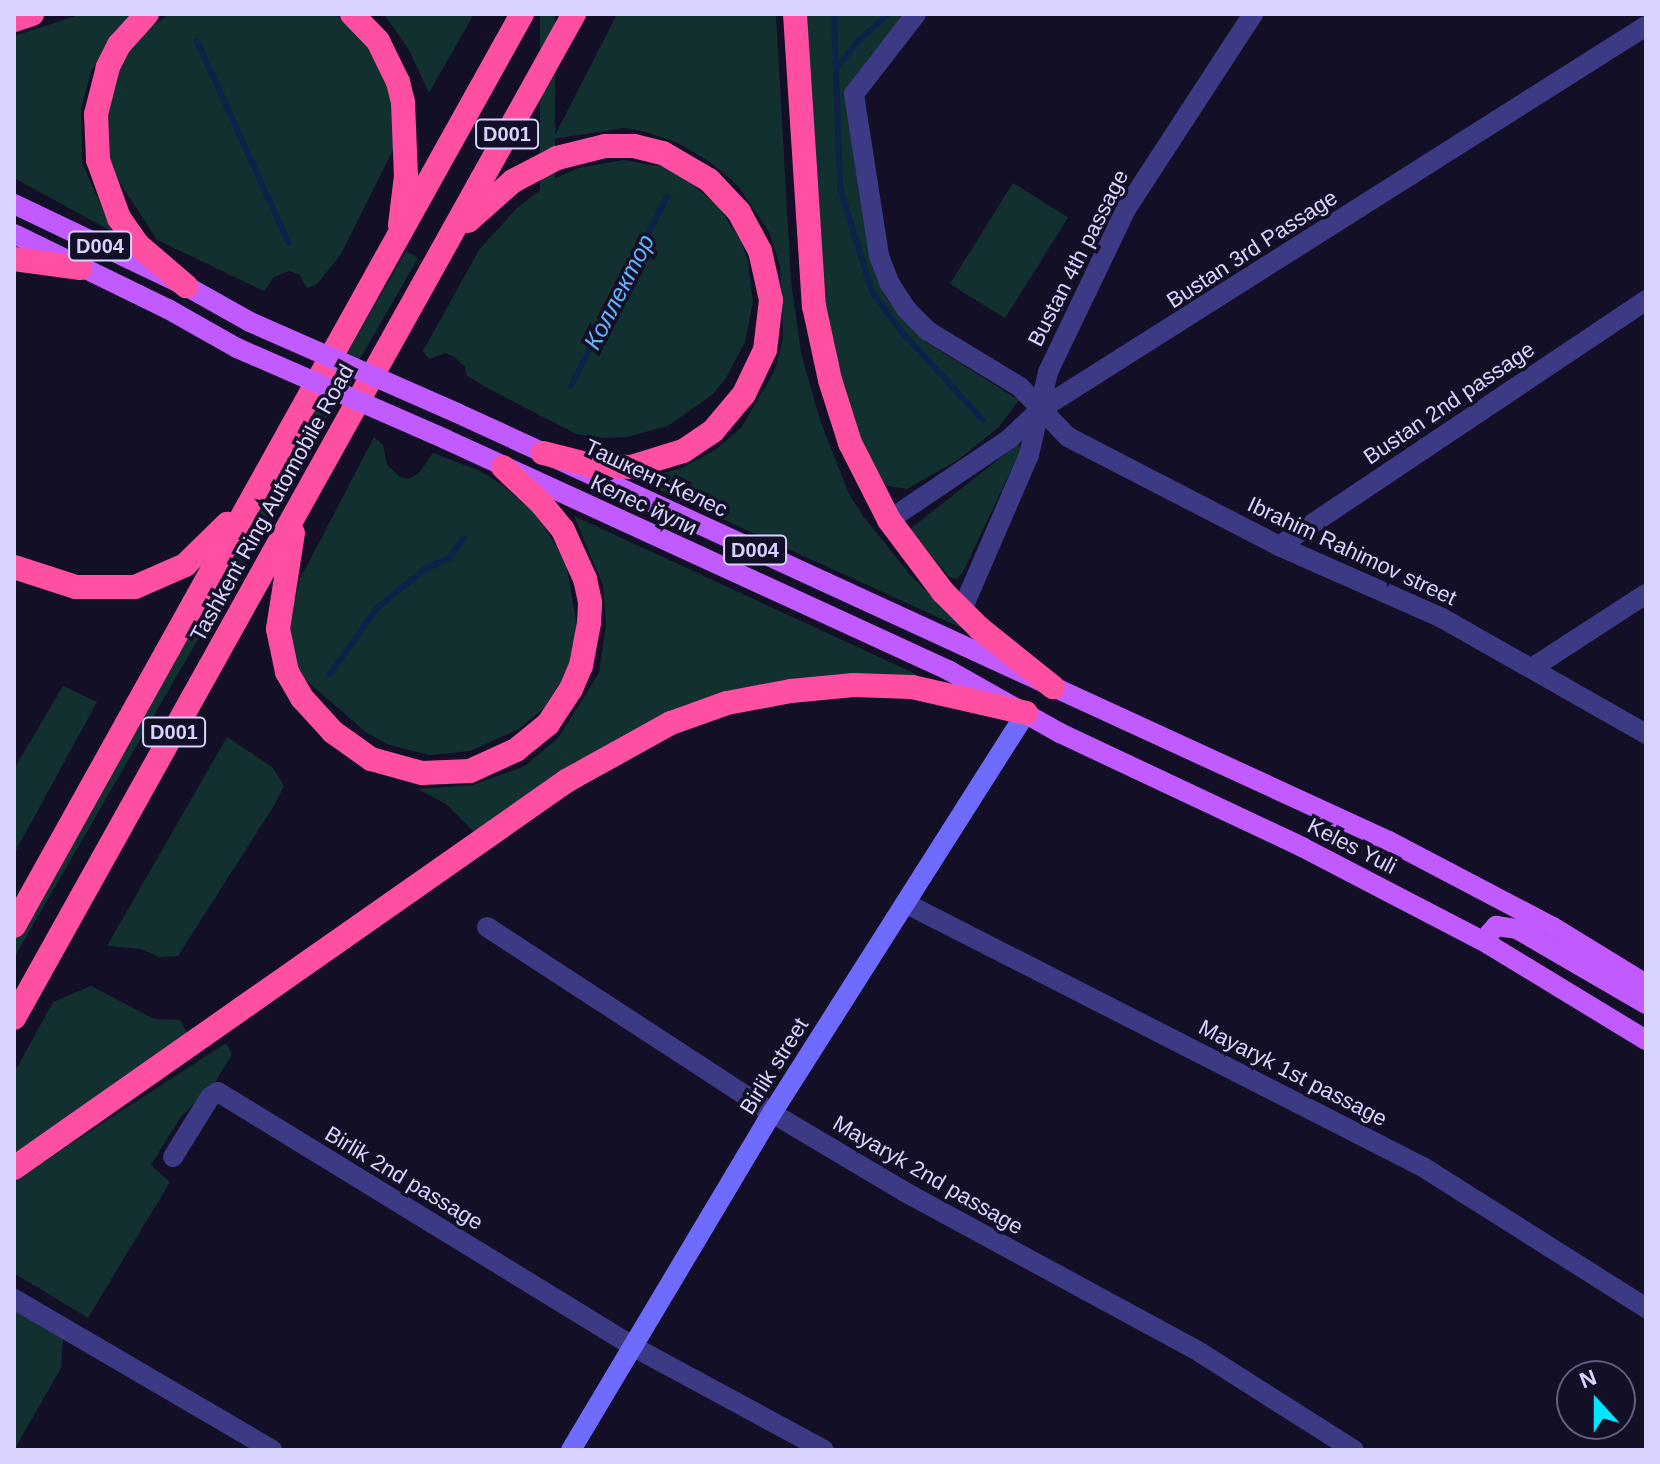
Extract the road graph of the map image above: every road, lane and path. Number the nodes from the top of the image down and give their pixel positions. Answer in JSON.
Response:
{"nodes":[{"id":1,"x":32,"y":14,"type":"edge"},
{"id":2,"x":147,"y":14,"type":"edge"},
{"id":3,"x":352,"y":14,"type":"edge"},
{"id":4,"x":522,"y":14,"type":"edge"},
{"id":5,"x":574,"y":14,"type":"edge"},
{"id":6,"x":795,"y":14,"type":"edge"},
{"id":7,"x":916,"y":14,"type":"edge"},
{"id":8,"x":1253,"y":14,"type":"edge"},
{"id":9,"x":14,"y":20,"type":"edge"},
{"id":10,"x":1646,"y":26,"type":"edge"},
{"id":11,"x":14,"y":204,"type":"edge"},
{"id":12,"x":14,"y":234,"type":"edge"},
{"id":13,"x":399,"y":235,"type":"junction"},
{"id":14,"x":440,"y":253,"type":"junction"},
{"id":15,"x":14,"y":259,"type":"edge"},
{"id":16,"x":80,"y":268,"type":"junction"},
{"id":17,"x":186,"y":286,"type":"junction"},
{"id":18,"x":1646,"y":300,"type":"edge"},
{"id":19,"x":1041,"y":409,"type":"junction"},
{"id":20,"x":543,"y":453,"type":"junction"},
{"id":21,"x":503,"y":467,"type":"junction"},
{"id":22,"x":253,"y":496,"type":"junction"},
{"id":23,"x":297,"y":511,"type":"junction"},
{"id":24,"x":889,"y":520,"type":"junction"},
{"id":25,"x":1279,"y":546,"type":"junction"},
{"id":26,"x":14,"y":567,"type":"edge"},
{"id":27,"x":1646,"y":594,"type":"edge"},
{"id":28,"x":961,"y":612,"type":"junction"},
{"id":29,"x":1532,"y":668,"type":"junction"},
{"id":30,"x":1053,"y":687,"type":"junction"},
{"id":31,"x":1026,"y":713,"type":"junction"},
{"id":32,"x":1646,"y":734,"type":"edge"},
{"id":33,"x":905,"y":903,"type":"junction"},
{"id":34,"x":14,"y":926,"type":"edge"},
{"id":35,"x":487,"y":927,"type":"dead end"},
{"id":36,"x":1488,"y":944,"type":"junction"},
{"id":37,"x":1646,"y":984,"type":"edge"},
{"id":38,"x":1646,"y":1004,"type":"edge"},
{"id":39,"x":14,"y":1018,"type":"edge"},
{"id":40,"x":1646,"y":1040,"type":"edge"},
{"id":41,"x":772,"y":1113,"type":"junction"},
{"id":42,"x":173,"y":1157,"type":"dead end"},
{"id":43,"x":14,"y":1168,"type":"edge"},
{"id":44,"x":14,"y":1299,"type":"edge"},
{"id":45,"x":1646,"y":1308,"type":"edge"},
{"id":46,"x":632,"y":1346,"type":"junction"},
{"id":47,"x":272,"y":1450,"type":"edge"},
{"id":48,"x":571,"y":1450,"type":"edge"},
{"id":49,"x":824,"y":1450,"type":"edge"},
{"id":50,"x":1354,"y":1450,"type":"edge"}],
"edges":[{"from":1,"to":9,"type":"highway"},
{"from":2,"to":17,"type":"highway"},
{"from":3,"to":13,"type":"highway"},
{"from":4,"to":13,"type":"highway","name":"Tashkent Ring Automobile Road","number":"D001"},
{"from":5,"to":14,"type":"highway","name":"Tashkent Ring Automobile Road","number":"D001"},
{"from":6,"to":24,"type":"highway"},
{"from":7,"to":19,"type":"street","name":"Ibrahim Rahimov street"},
{"from":8,"to":19,"type":"street","name":"Bustan 4th passage"},
{"from":10,"to":19,"type":"street","name":"Bustan 3rd Passage"},
{"from":11,"to":17,"type":"main road","number":"D004"},
{"from":12,"to":16,"type":"main road","number":"D004"},
{"from":13,"to":22,"type":"highway","name":"Tashkent Ring Automobile Road","number":"D001"},
{"from":14,"to":20,"type":"highway"},
{"from":14,"to":23,"type":"highway","name":"Tashkent Ring Automobile Road","number":"D001"},
{"from":15,"to":16,"type":"highway"},
{"from":16,"to":21,"type":"main road","name":"Келес йули","number":"D004","bridge":true},
{"from":17,"to":20,"type":"main road","name":"Ташкент-Келес","number":"D004","bridge":true},
{"from":18,"to":25,"type":"street","name":"Bustan 2nd passage"},
{"from":19,"to":24,"type":"street","name":"Bustan 3rd Passage"},
{"from":19,"to":25,"type":"street","name":"Ibrahim Rahimov street"},
{"from":19,"to":28,"type":"street","name":"Bustan 4th passage"},
{"from":20,"to":30,"type":"main road","name":"Ташкент-Келес","number":"D004"},
{"from":21,"to":23,"type":"highway"},
{"from":21,"to":31,"type":"main road","name":"Келес йули","number":"D004"},
{"from":22,"to":26,"type":"highway"},
{"from":22,"to":34,"type":"highway","name":"Tashkent Ring Automobile Road","number":"D001"},
{"from":23,"to":39,"type":"highway","name":"Tashkent Ring Automobile Road","number":"D001"},
{"from":24,"to":28,"type":"highway"},
{"from":25,"to":29,"type":"street","name":"Ibrahim Rahimov street"},
{"from":27,"to":29,"type":"street"},
{"from":28,"to":30,"type":"highway"},
{"from":29,"to":32,"type":"street","name":"Ibrahim Rahimov street"},
{"from":30,"to":37,"type":"main road","name":"Keles Yuli"},
{"from":31,"to":33,"type":"street","name":"Birlik street"},
{"from":31,"to":36,"type":"main road","name":"Keles Yuli"},
{"from":31,"to":43,"type":"highway"},
{"from":33,"to":41,"type":"street","name":"Birlik street"},
{"from":33,"to":45,"type":"street","name":"Mayaryk 1st passage"},
{"from":35,"to":41,"type":"street","name":"Mayaryk 2nd passage"},
{"from":36,"to":38,"type":"main road"},
{"from":36,"to":40,"type":"main road","name":"Keles Yuli"},
{"from":41,"to":46,"type":"street","name":"Birlik street"},
{"from":41,"to":50,"type":"street","name":"Mayaryk 2nd passage"},
{"from":42,"to":46,"type":"street","name":"Birlik 2nd passage"},
{"from":44,"to":47,"type":"street"},
{"from":46,"to":48,"type":"street","name":"Birlik street"},
{"from":46,"to":49,"type":"street"}]}
